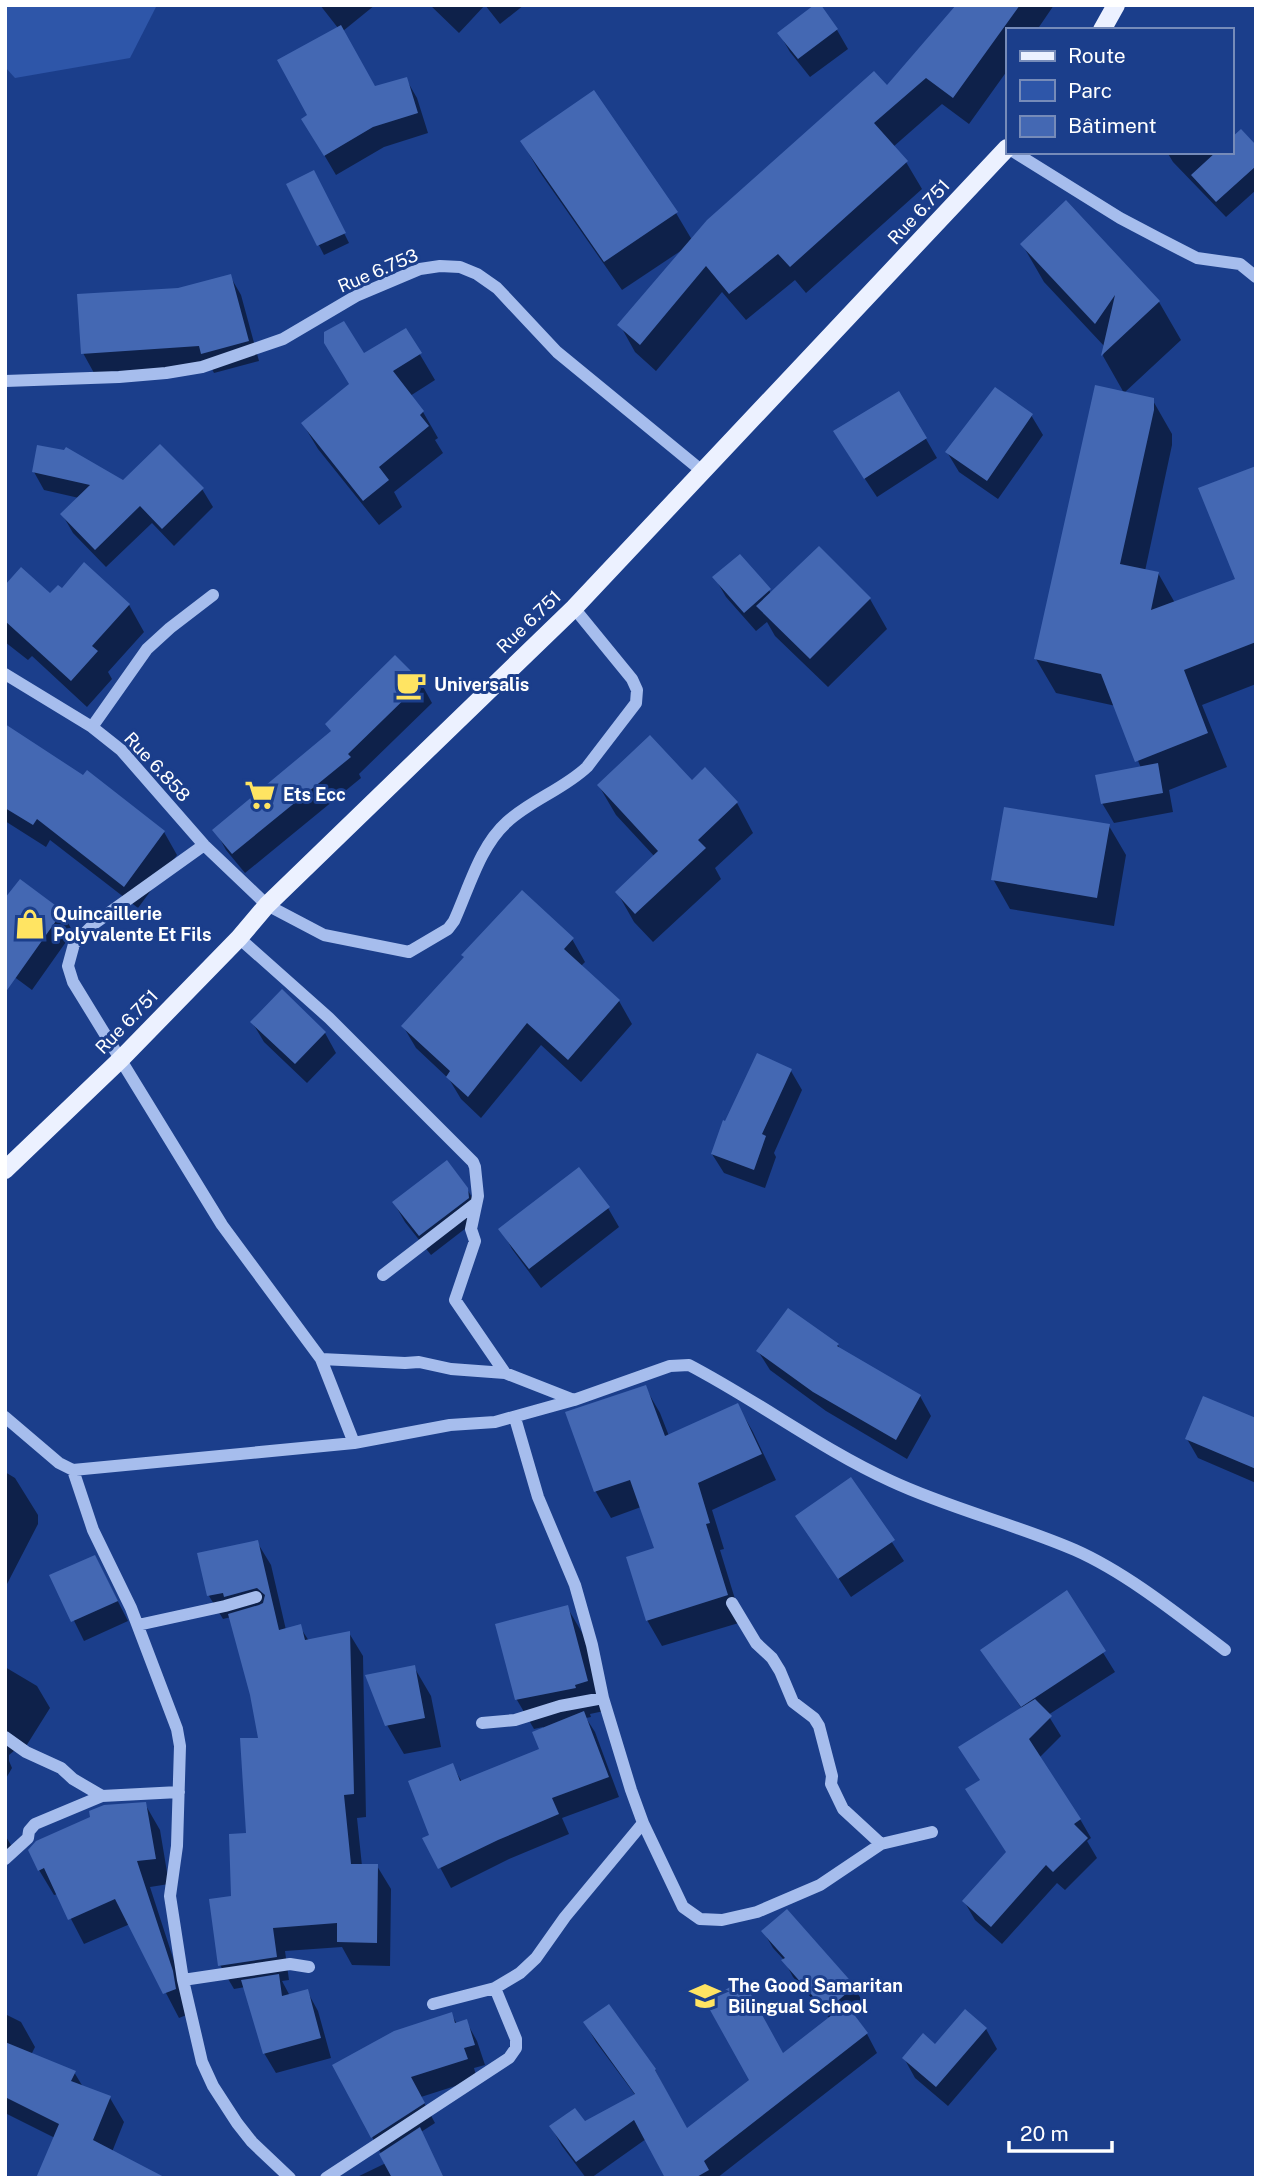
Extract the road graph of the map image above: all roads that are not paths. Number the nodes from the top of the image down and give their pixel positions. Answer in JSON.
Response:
{"nodes":[{"id":1,"x":1116,"y":5,"type":"edge"},
{"id":2,"x":1103,"y":28,"type":"edge"},
{"id":3,"x":1006,"y":149,"type":"edge"},
{"id":4,"x":1017,"y":154,"type":"edge"},
{"id":5,"x":1256,"y":277,"type":"edge"},
{"id":6,"x":5,"y":381,"type":"edge"},
{"id":7,"x":702,"y":471,"type":"junction"},
{"id":8,"x":213,"y":595,"type":"dead end"},
{"id":9,"x":573,"y":608,"type":"junction"},
{"id":10,"x":5,"y":674,"type":"edge"},
{"id":11,"x":92,"y":727,"type":"junction"},
{"id":12,"x":204,"y":845,"type":"junction"},
{"id":13,"x":267,"y":905,"type":"junction"},
{"id":14,"x":239,"y":938,"type":"junction"},
{"id":15,"x":121,"y":1059,"type":"junction"},
{"id":16,"x":5,"y":1170,"type":"edge"},
{"id":17,"x":475,"y":1204,"type":"junction"},
{"id":18,"x":383,"y":1275,"type":"dead end"},
{"id":19,"x":321,"y":1359,"type":"junction"},
{"id":20,"x":505,"y":1373,"type":"junction"},
{"id":21,"x":575,"y":1401,"type":"junction"},
{"id":22,"x":5,"y":1417,"type":"edge"},
{"id":23,"x":514,"y":1418,"type":"junction"},
{"id":24,"x":354,"y":1443,"type":"junction"},
{"id":25,"x":73,"y":1471,"type":"junction"},
{"id":26,"x":256,"y":1597,"type":"dead end"},
{"id":27,"x":732,"y":1604,"type":"dead end"},
{"id":28,"x":138,"y":1625,"type":"junction"},
{"id":29,"x":1225,"y":1650,"type":"dead end"},
{"id":30,"x":603,"y":1698,"type":"junction"},
{"id":31,"x":482,"y":1723,"type":"dead end"},
{"id":32,"x":5,"y":1737,"type":"edge"},
{"id":33,"x":179,"y":1791,"type":"junction"},
{"id":34,"x":102,"y":1796,"type":"junction"},
{"id":35,"x":643,"y":1823,"type":"junction"},
{"id":36,"x":932,"y":1832,"type":"dead end"},
{"id":37,"x":881,"y":1844,"type":"junction"},
{"id":38,"x":5,"y":1859,"type":"edge"},
{"id":39,"x":309,"y":1967,"type":"dead end"},
{"id":40,"x":183,"y":1980,"type":"junction"},
{"id":41,"x":495,"y":1988,"type":"junction"},
{"id":42,"x":433,"y":2004,"type":"dead end"},
{"id":43,"x":290,"y":2178,"type":"edge"},
{"id":44,"x":326,"y":2178,"type":"edge"}],
"edges":[{"from":1,"to":2,"type":"main road"},
{"from":3,"to":7,"type":"main road","name":"Rue 6.751"},
{"from":4,"to":5,"type":"street"},
{"from":6,"to":7,"type":"street","name":"Rue 6.753"},
{"from":7,"to":9,"type":"main road","name":"Rue 6.751"},
{"from":8,"to":11,"type":"street"},
{"from":9,"to":13,"type":"main road","name":"Rue 6.751"},
{"from":9,"to":13,"type":"street","name":"Rue 6.858"},
{"from":10,"to":11,"type":"street","name":"Rue 6.858"},
{"from":11,"to":12,"type":"street","name":"Rue 6.858"},
{"from":12,"to":13,"type":"street","name":"Rue 6.858"},
{"from":12,"to":15,"type":"street"},
{"from":13,"to":14,"type":"main road","name":"Rue 6.751"},
{"from":14,"to":15,"type":"main road","name":"Rue 6.751"},
{"from":14,"to":17,"type":"street"},
{"from":15,"to":16,"type":"main road","name":"Rue 6.751"},
{"from":15,"to":19,"type":"street"},
{"from":17,"to":18,"type":"street"},
{"from":17,"to":20,"type":"street"},
{"from":19,"to":20,"type":"street"},
{"from":19,"to":24,"type":"street"},
{"from":20,"to":21,"type":"street"},
{"from":21,"to":23,"type":"street"},
{"from":21,"to":29,"type":"street"},
{"from":22,"to":25,"type":"street"},
{"from":23,"to":24,"type":"street"},
{"from":23,"to":30,"type":"street"},
{"from":24,"to":25,"type":"street"},
{"from":25,"to":28,"type":"street"},
{"from":26,"to":28,"type":"street"},
{"from":27,"to":37,"type":"street"},
{"from":28,"to":33,"type":"street"},
{"from":30,"to":31,"type":"street"},
{"from":30,"to":35,"type":"street"},
{"from":32,"to":34,"type":"street"},
{"from":33,"to":34,"type":"street"},
{"from":33,"to":40,"type":"street"},
{"from":34,"to":38,"type":"street"},
{"from":35,"to":37,"type":"street"},
{"from":35,"to":41,"type":"street"},
{"from":36,"to":37,"type":"street"},
{"from":39,"to":40,"type":"street"},
{"from":40,"to":43,"type":"street"},
{"from":41,"to":42,"type":"street"},
{"from":41,"to":44,"type":"street"}]}
